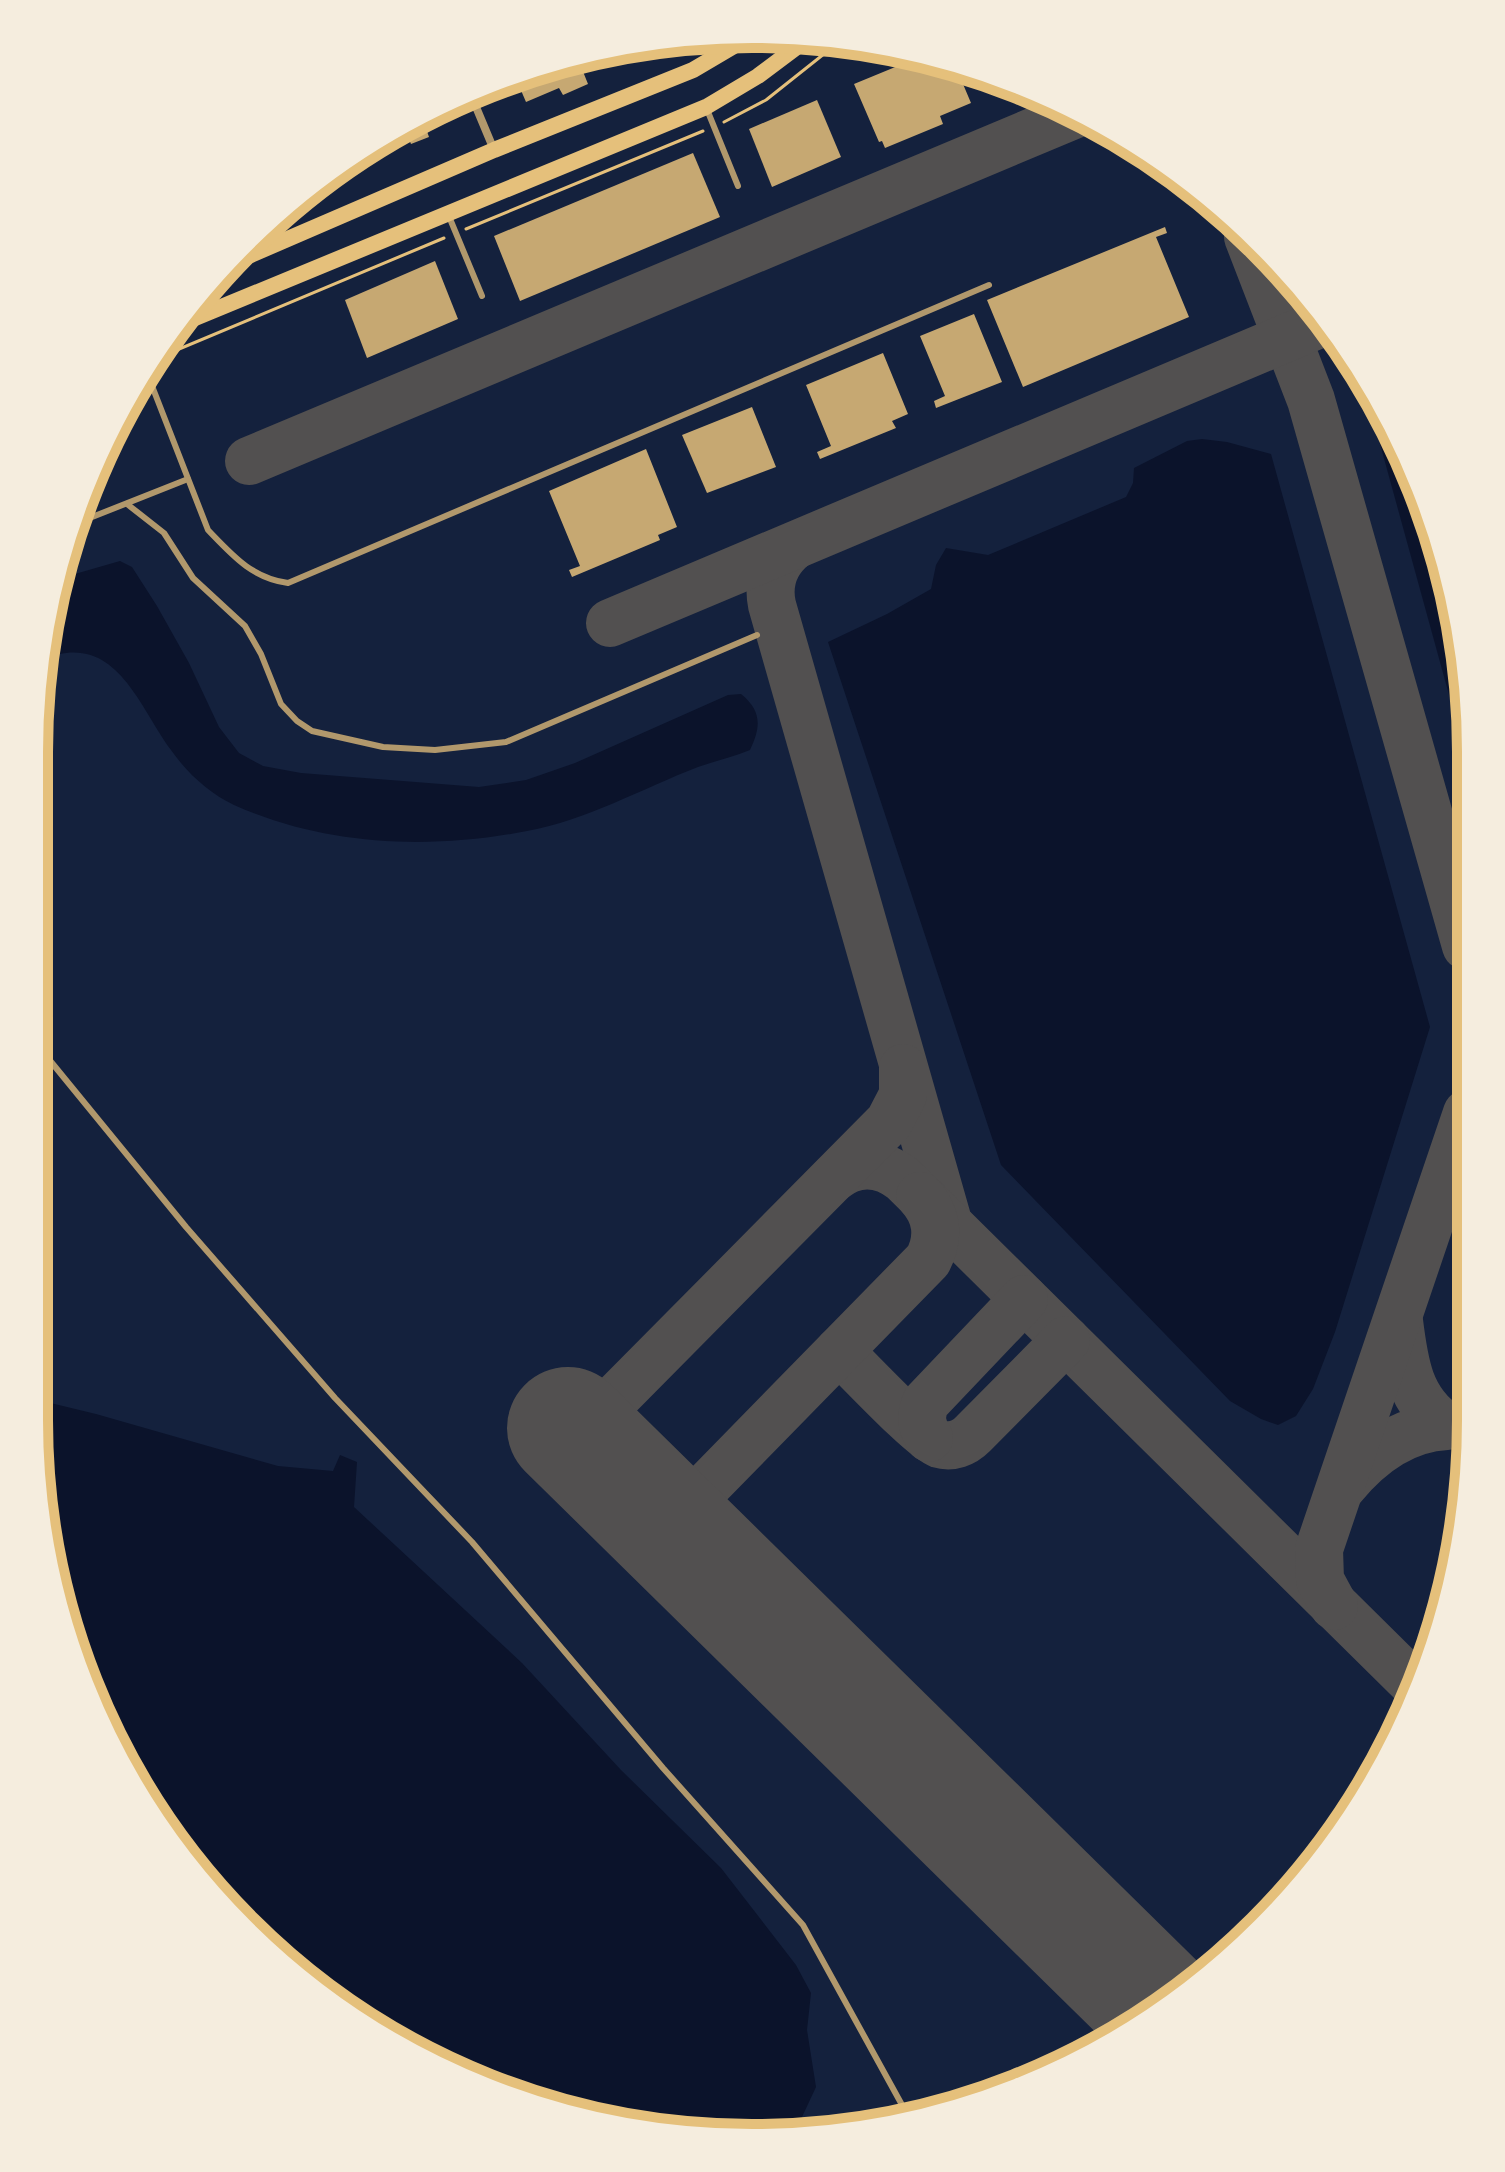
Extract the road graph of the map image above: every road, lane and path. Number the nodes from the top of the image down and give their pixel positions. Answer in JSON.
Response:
{"nodes":[{"id":1,"x":727,"y":49,"type":"edge"},
{"id":2,"x":793,"y":50,"type":"edge"},
{"id":3,"x":826,"y":52,"type":"edge"},
{"id":4,"x":475,"y":105,"type":"edge"},
{"id":5,"x":706,"y":107,"type":"junction"},
{"id":6,"x":727,"y":120,"type":"dead end"},
{"id":7,"x":699,"y":133,"type":"dead end"},
{"id":8,"x":494,"y":150,"type":"junction"},
{"id":9,"x":738,"y":186,"type":"dead end"},
{"id":10,"x":448,"y":214,"type":"junction"},
{"id":11,"x":472,"y":226,"type":"dead end"},
{"id":12,"x":444,"y":238,"type":"dead end"},
{"id":13,"x":255,"y":253,"type":"edge"},
{"id":14,"x":989,"y":285,"type":"dead end"},
{"id":15,"x":482,"y":296,"type":"dead end"},
{"id":16,"x":201,"y":316,"type":"edge"},
{"id":17,"x":174,"y":351,"type":"edge"},
{"id":18,"x":152,"y":385,"type":"edge"},
{"id":19,"x":188,"y":479,"type":"junction"},
{"id":20,"x":127,"y":504,"type":"junction"},
{"id":21,"x":88,"y":519,"type":"edge"},
{"id":22,"x":757,"y":635,"type":"dead end"},
{"id":23,"x":48,"y":1058,"type":"edge"},
{"id":24,"x":903,"y":2107,"type":"edge"}],
"edges":[{"from":1,"to":8,"type":"main road"},
{"from":2,"to":5,"type":"main road"},
{"from":3,"to":6,"type":"path"},
{"from":4,"to":8,"type":"street"},
{"from":5,"to":9,"type":"lane"},
{"from":5,"to":10,"type":"main road"},
{"from":7,"to":11,"type":"path"},
{"from":8,"to":13,"type":"main road"},
{"from":10,"to":15,"type":"lane"},
{"from":10,"to":16,"type":"main road"},
{"from":12,"to":17,"type":"path"},
{"from":14,"to":19,"type":"lane"},
{"from":18,"to":19,"type":"lane"},
{"from":19,"to":20,"type":"lane"},
{"from":20,"to":21,"type":"lane"},
{"from":20,"to":22,"type":"lane"},
{"from":23,"to":24,"type":"lane"}]}
